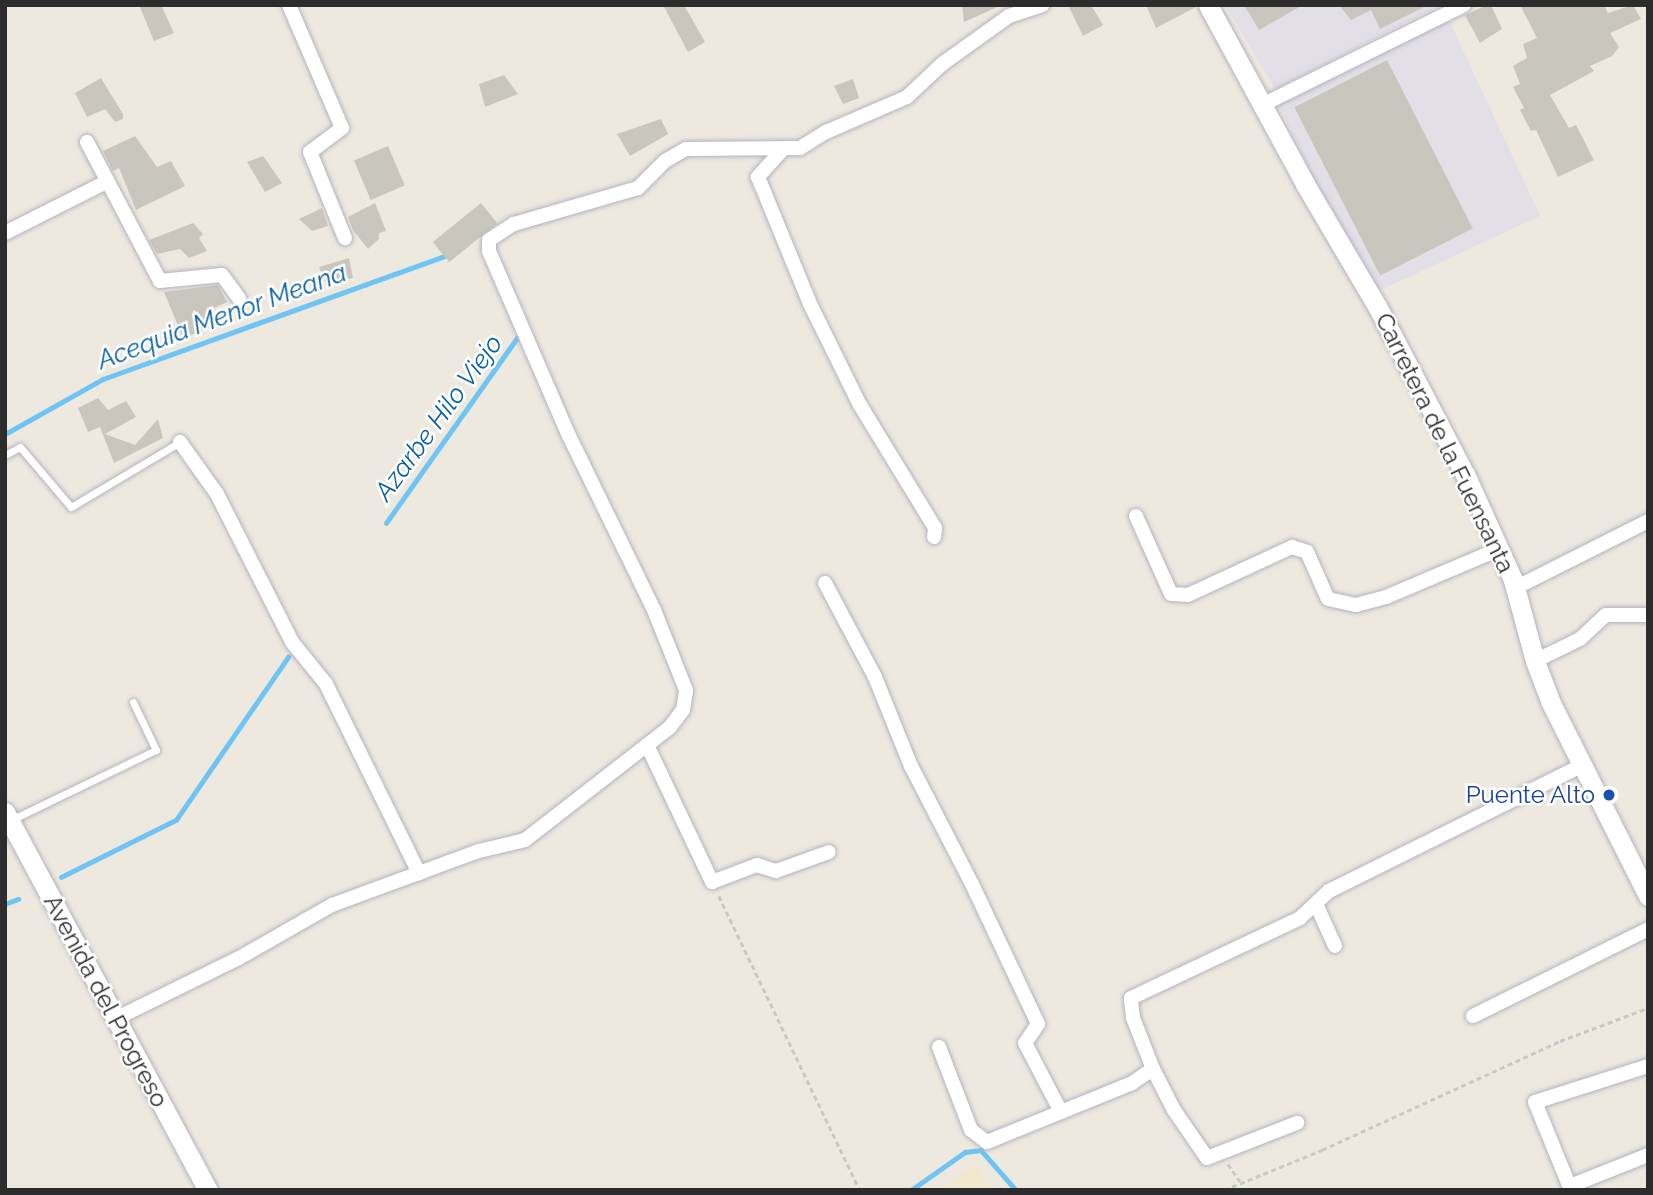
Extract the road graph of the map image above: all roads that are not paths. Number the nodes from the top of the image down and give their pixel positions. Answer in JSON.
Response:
{"nodes":[{"id":1,"x":289,"y":5,"type":"edge"},
{"id":2,"x":1042,"y":5,"type":"edge"},
{"id":3,"x":1208,"y":5,"type":"edge"},
{"id":4,"x":1464,"y":5,"type":"edge"},
{"id":5,"x":1262,"y":105,"type":"junction"},
{"id":6,"x":87,"y":142,"type":"dead end"},
{"id":7,"x":783,"y":149,"type":"junction"},
{"id":8,"x":108,"y":181,"type":"junction"},
{"id":9,"x":5,"y":233,"type":"edge"},
{"id":10,"x":345,"y":238,"type":"dead end"},
{"id":11,"x":239,"y":299,"type":"dead end"},
{"id":12,"x":180,"y":442,"type":"joint"},
{"id":13,"x":5,"y":455,"type":"edge"},
{"id":14,"x":1136,"y":516,"type":"dead end"},
{"id":15,"x":1648,"y":521,"type":"edge"},
{"id":16,"x":934,"y":537,"type":"dead end"},
{"id":17,"x":1499,"y":549,"type":"junction"},
{"id":18,"x":825,"y":583,"type":"dead end"},
{"id":19,"x":1515,"y":588,"type":"junction"},
{"id":20,"x":1648,"y":615,"type":"edge"},
{"id":21,"x":1535,"y":661,"type":"junction"},
{"id":22,"x":133,"y":702,"type":"dead end"},
{"id":23,"x":647,"y":745,"type":"junction"},
{"id":24,"x":1583,"y":765,"type":"junction"},
{"id":25,"x":8,"y":816,"type":"edge"},
{"id":26,"x":829,"y":852,"type":"dead end"},
{"id":27,"x":419,"y":873,"type":"junction"},
{"id":28,"x":1648,"y":896,"type":"edge"},
{"id":29,"x":1316,"y":904,"type":"junction"},
{"id":30,"x":1648,"y":929,"type":"edge"},
{"id":31,"x":1335,"y":946,"type":"dead end"},
{"id":32,"x":1473,"y":1016,"type":"dead end"},
{"id":33,"x":115,"y":1020,"type":"junction"},
{"id":34,"x":939,"y":1047,"type":"dead end"},
{"id":35,"x":1648,"y":1066,"type":"edge"},
{"id":36,"x":1153,"y":1069,"type":"junction"},
{"id":37,"x":1061,"y":1112,"type":"junction"},
{"id":38,"x":1297,"y":1123,"type":"dead end"},
{"id":39,"x":1648,"y":1155,"type":"edge"},
{"id":40,"x":1571,"y":1188,"type":"edge"},
{"id":41,"x":208,"y":1190,"type":"edge"}],
"edges":[{"from":1,"to":10,"type":"street"},
{"from":2,"to":7,"type":"street"},
{"from":3,"to":5,"type":"main road","name":"Carretera de la Fuensanta"},
{"from":4,"to":5,"type":"street"},
{"from":5,"to":17,"type":"main road","name":"Carretera de la Fuensanta"},
{"from":6,"to":8,"type":"street"},
{"from":7,"to":16,"type":"street"},
{"from":7,"to":23,"type":"street"},
{"from":8,"to":9,"type":"street"},
{"from":8,"to":11,"type":"street"},
{"from":12,"to":13,"type":"lane"},
{"from":12,"to":27,"type":"street"},
{"from":14,"to":17,"type":"street"},
{"from":15,"to":19,"type":"street"},
{"from":17,"to":19,"type":"main road","name":"Carretera de la Fuensanta"},
{"from":18,"to":37,"type":"street"},
{"from":19,"to":21,"type":"main road","name":"Carretera de la Fuensanta"},
{"from":20,"to":21,"type":"street"},
{"from":21,"to":24,"type":"main road","name":"Carretera de la Fuensanta"},
{"from":22,"to":25,"type":"lane"},
{"from":23,"to":26,"type":"street"},
{"from":23,"to":27,"type":"street"},
{"from":24,"to":28,"type":"main road","name":"Carretera de la Fuensanta"},
{"from":24,"to":29,"type":"street"},
{"from":25,"to":33,"type":"main road","name":"Avenida del Progreso"},
{"from":27,"to":33,"type":"street"},
{"from":29,"to":31,"type":"street"},
{"from":29,"to":36,"type":"street"},
{"from":30,"to":32,"type":"street"},
{"from":33,"to":41,"type":"main road","name":"Avenida del Progreso"},
{"from":34,"to":37,"type":"street"},
{"from":35,"to":40,"type":"street"},
{"from":36,"to":37,"type":"street"},
{"from":36,"to":38,"type":"street"},
{"from":39,"to":40,"type":"street"}]}
